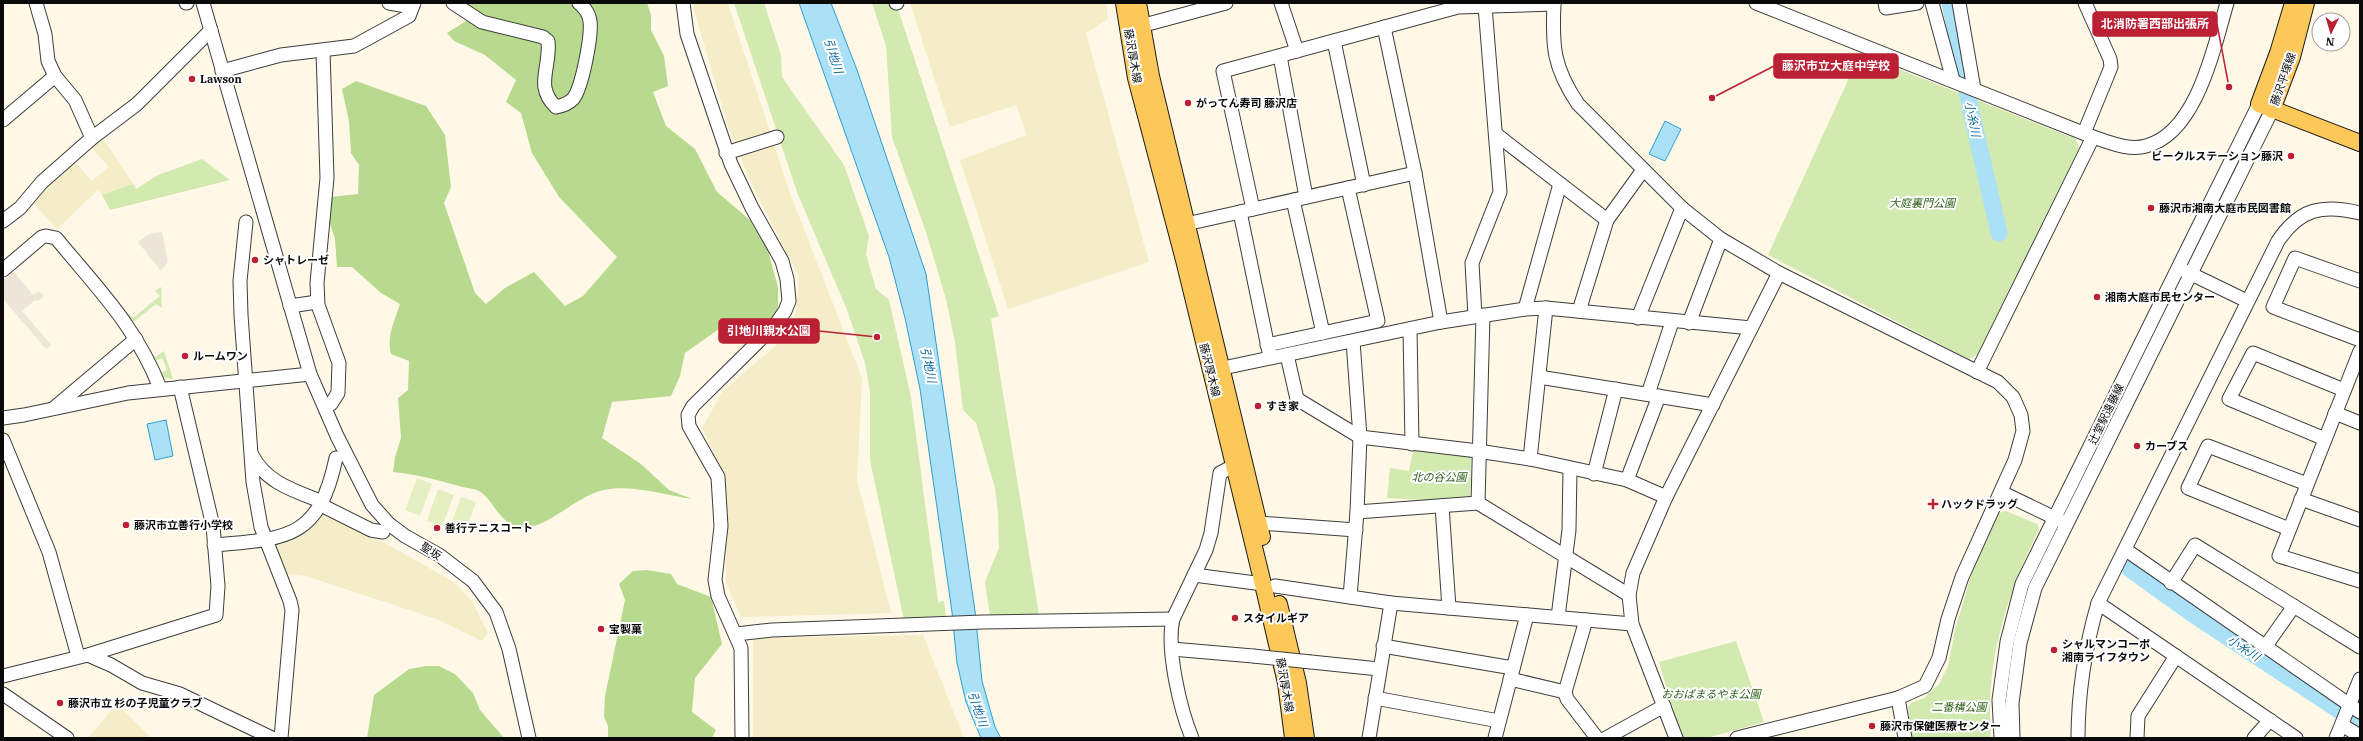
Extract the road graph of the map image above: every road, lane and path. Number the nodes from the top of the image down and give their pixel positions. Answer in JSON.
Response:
{"nodes":[{"id":1,"x":36,"y":3,"type":"edge"},
{"id":2,"x":203,"y":3,"type":"edge"},
{"id":3,"x":389,"y":3,"type":"edge"},
{"id":4,"x":453,"y":3,"type":"edge"},
{"id":5,"x":579,"y":3,"type":"edge"},
{"id":6,"x":683,"y":3,"type":"edge"},
{"id":7,"x":1124,"y":3,"type":"edge"},
{"id":8,"x":1138,"y":3,"type":"edge"},
{"id":9,"x":1226,"y":3,"type":"edge"},
{"id":10,"x":1281,"y":3,"type":"edge"},
{"id":11,"x":1756,"y":3,"type":"edge"},
{"id":12,"x":1885,"y":3,"type":"edge"},
{"id":13,"x":1917,"y":3,"type":"edge"},
{"id":14,"x":1932,"y":3,"type":"edge"},
{"id":15,"x":1959,"y":3,"type":"edge"},
{"id":16,"x":2085,"y":3,"type":"edge"},
{"id":17,"x":2227,"y":3,"type":"edge"},
{"id":18,"x":2293,"y":3,"type":"edge"},
{"id":19,"x":2306,"y":3,"type":"edge"},
{"id":20,"x":1554,"y":4,"type":"edge"},
{"id":21,"x":413,"y":5,"type":"edge"},
{"id":22,"x":1457,"y":5,"type":"edge"},
{"id":23,"x":1485,"y":6,"type":"junction"},
{"id":24,"x":1782,"y":8,"type":"edge"},
{"id":25,"x":1384,"y":27,"type":"junction"},
{"id":26,"x":1134,"y":28,"type":"junction"},
{"id":27,"x":211,"y":30,"type":"junction"},
{"id":28,"x":1334,"y":41,"type":"junction"},
{"id":29,"x":323,"y":51,"type":"junction"},
{"id":30,"x":1297,"y":51,"type":"junction"},
{"id":31,"x":1280,"y":56,"type":"junction"},
{"id":32,"x":222,"y":71,"type":"junction"},
{"id":33,"x":55,"y":76,"type":"junction"},
{"id":34,"x":1953,"y":80,"type":"junction"},
{"id":35,"x":1974,"y":89,"type":"junction"},
{"id":36,"x":2265,"y":107,"type":"junction"},
{"id":37,"x":3,"y":120,"type":"edge"},
{"id":38,"x":1497,"y":135,"type":"junction"},
{"id":39,"x":2088,"y":135,"type":"junction"},
{"id":40,"x":777,"y":137,"type":"dead end"},
{"id":41,"x":92,"y":138,"type":"junction"},
{"id":42,"x":2360,"y":143,"type":"edge"},
{"id":43,"x":726,"y":153,"type":"junction"},
{"id":44,"x":1643,"y":170,"type":"junction"},
{"id":45,"x":1415,"y":173,"type":"junction"},
{"id":46,"x":1560,"y":184,"type":"junction"},
{"id":47,"x":1364,"y":185,"type":"junction"},
{"id":48,"x":1348,"y":188,"type":"junction"},
{"id":49,"x":1300,"y":199,"type":"junction"},
{"id":50,"x":1682,"y":208,"type":"junction"},
{"id":51,"x":1246,"y":210,"type":"junction"},
{"id":52,"x":2360,"y":213,"type":"edge"},
{"id":53,"x":1607,"y":220,"type":"junction"},
{"id":54,"x":3,"y":222,"type":"edge"},
{"id":55,"x":246,"y":222,"type":"dead end"},
{"id":56,"x":1186,"y":224,"type":"junction"},
{"id":57,"x":1721,"y":239,"type":"junction"},
{"id":58,"x":2178,"y":268,"type":"junction"},
{"id":59,"x":3,"y":270,"type":"edge"},
{"id":60,"x":1779,"y":273,"type":"junction"},
{"id":61,"x":2191,"y":274,"type":"junction"},
{"id":62,"x":2360,"y":281,"type":"edge"},
{"id":63,"x":2247,"y":301,"type":"junction"},
{"id":64,"x":317,"y":302,"type":"junction"},
{"id":65,"x":290,"y":306,"type":"junction"},
{"id":66,"x":1546,"y":308,"type":"junction"},
{"id":67,"x":1525,"y":309,"type":"junction"},
{"id":68,"x":1579,"y":311,"type":"junction"},
{"id":69,"x":1479,"y":316,"type":"junction"},
{"id":70,"x":1638,"y":318,"type":"junction"},
{"id":71,"x":1441,"y":322,"type":"junction"},
{"id":72,"x":1672,"y":322,"type":"junction"},
{"id":73,"x":1689,"y":323,"type":"junction"},
{"id":74,"x":1751,"y":328,"type":"junction"},
{"id":75,"x":1410,"y":329,"type":"junction"},
{"id":76,"x":1323,"y":333,"type":"junction"},
{"id":77,"x":136,"y":340,"type":"junction"},
{"id":78,"x":2360,"y":340,"type":"edge"},
{"id":79,"x":1353,"y":341,"type":"junction"},
{"id":80,"x":1269,"y":352,"type":"junction"},
{"id":81,"x":1287,"y":355,"type":"junction"},
{"id":82,"x":2359,"y":358,"type":"edge"},
{"id":83,"x":1223,"y":368,"type":"junction"},
{"id":84,"x":1977,"y":372,"type":"junction"},
{"id":85,"x":310,"y":374,"type":"junction"},
{"id":86,"x":1538,"y":377,"type":"junction"},
{"id":87,"x":244,"y":380,"type":"junction"},
{"id":88,"x":180,"y":386,"type":"junction"},
{"id":89,"x":160,"y":388,"type":"junction"},
{"id":90,"x":1616,"y":389,"type":"junction"},
{"id":91,"x":2344,"y":390,"type":"junction"},
{"id":92,"x":1654,"y":395,"type":"junction"},
{"id":93,"x":331,"y":404,"type":"dead end"},
{"id":94,"x":1713,"y":404,"type":"junction"},
{"id":95,"x":53,"y":409,"type":"junction"},
{"id":96,"x":2335,"y":413,"type":"junction"},
{"id":97,"x":3,"y":418,"type":"edge"},
{"id":98,"x":2360,"y":423,"type":"edge"},
{"id":99,"x":1360,"y":437,"type":"junction"},
{"id":100,"x":2325,"y":439,"type":"junction"},
{"id":101,"x":3,"y":440,"type":"edge"},
{"id":102,"x":1412,"y":444,"type":"junction"},
{"id":103,"x":1478,"y":451,"type":"junction"},
{"id":104,"x":250,"y":452,"type":"junction"},
{"id":105,"x":336,"y":458,"type":"dead end"},
{"id":106,"x":1530,"y":459,"type":"junction"},
{"id":107,"x":1239,"y":463,"type":"junction"},
{"id":108,"x":1570,"y":469,"type":"junction"},
{"id":109,"x":1594,"y":474,"type":"junction"},
{"id":110,"x":1627,"y":480,"type":"junction"},
{"id":111,"x":2307,"y":484,"type":"junction"},
{"id":112,"x":2001,"y":492,"type":"junction"},
{"id":113,"x":1666,"y":497,"type":"junction"},
{"id":114,"x":2301,"y":498,"type":"junction"},
{"id":115,"x":1478,"y":503,"type":"junction"},
{"id":116,"x":322,"y":504,"type":"junction"},
{"id":117,"x":1442,"y":506,"type":"junction"},
{"id":118,"x":1357,"y":512,"type":"junction"},
{"id":119,"x":2054,"y":518,"type":"junction"},
{"id":120,"x":2360,"y":520,"type":"edge"},
{"id":121,"x":1259,"y":523,"type":"junction"},
{"id":122,"x":2066,"y":524,"type":"junction"},
{"id":123,"x":2289,"y":529,"type":"junction"},
{"id":124,"x":1356,"y":530,"type":"junction"},
{"id":125,"x":382,"y":532,"type":"dead end"},
{"id":126,"x":266,"y":540,"type":"junction"},
{"id":127,"x":214,"y":545,"type":"junction"},
{"id":128,"x":2126,"y":550,"type":"junction"},
{"id":129,"x":1566,"y":558,"type":"junction"},
{"id":130,"x":1194,"y":575,"type":"junction"},
{"id":131,"x":2360,"y":582,"type":"edge"},
{"id":132,"x":2171,"y":583,"type":"junction"},
{"id":133,"x":1269,"y":585,"type":"junction"},
{"id":134,"x":1629,"y":595,"type":"junction"},
{"id":135,"x":1350,"y":597,"type":"junction"},
{"id":136,"x":1391,"y":603,"type":"junction"},
{"id":137,"x":2098,"y":603,"type":"junction"},
{"id":138,"x":2294,"y":606,"type":"junction"},
{"id":139,"x":1449,"y":608,"type":"junction"},
{"id":140,"x":1527,"y":615,"type":"junction"},
{"id":141,"x":1558,"y":617,"type":"junction"},
{"id":142,"x":1173,"y":619,"type":"junction"},
{"id":143,"x":1586,"y":620,"type":"junction"},
{"id":144,"x":1632,"y":624,"type":"junction"},
{"id":145,"x":736,"y":634,"type":"junction"},
{"id":146,"x":1383,"y":646,"type":"junction"},
{"id":147,"x":2265,"y":647,"type":"junction"},
{"id":148,"x":2360,"y":647,"type":"edge"},
{"id":149,"x":1172,"y":649,"type":"junction"},
{"id":150,"x":83,"y":655,"type":"junction"},
{"id":151,"x":2176,"y":656,"type":"junction"},
{"id":152,"x":1379,"y":669,"type":"junction"},
{"id":153,"x":1512,"y":674,"type":"junction"},
{"id":154,"x":3,"y":676,"type":"edge"},
{"id":155,"x":2360,"y":679,"type":"edge"},
{"id":156,"x":1565,"y":692,"type":"junction"},
{"id":157,"x":3,"y":694,"type":"edge"},
{"id":158,"x":1375,"y":698,"type":"junction"},
{"id":159,"x":1898,"y":698,"type":"junction"},
{"id":160,"x":1664,"y":706,"type":"junction"},
{"id":161,"x":2355,"y":708,"type":"edge"},
{"id":162,"x":2270,"y":720,"type":"junction"},
{"id":163,"x":1499,"y":721,"type":"junction"},
{"id":164,"x":2342,"y":725,"type":"junction"},
{"id":165,"x":2360,"y":736,"type":"edge"},
{"id":166,"x":67,"y":738,"type":"edge"},
{"id":167,"x":272,"y":738,"type":"edge"},
{"id":168,"x":281,"y":738,"type":"edge"},
{"id":169,"x":529,"y":738,"type":"edge"},
{"id":170,"x":742,"y":738,"type":"edge"},
{"id":171,"x":1192,"y":738,"type":"edge"},
{"id":172,"x":1293,"y":738,"type":"edge"},
{"id":173,"x":1306,"y":738,"type":"edge"},
{"id":174,"x":1369,"y":738,"type":"edge"},
{"id":175,"x":1495,"y":738,"type":"edge"},
{"id":176,"x":1597,"y":738,"type":"edge"},
{"id":177,"x":1606,"y":738,"type":"edge"},
{"id":178,"x":1676,"y":738,"type":"edge"},
{"id":179,"x":1736,"y":738,"type":"edge"},
{"id":180,"x":1905,"y":738,"type":"edge"},
{"id":181,"x":2001,"y":738,"type":"edge"},
{"id":182,"x":2013,"y":738,"type":"edge"},
{"id":183,"x":2078,"y":738,"type":"edge"},
{"id":184,"x":2137,"y":738,"type":"edge"},
{"id":185,"x":2254,"y":738,"type":"edge"},
{"id":186,"x":2296,"y":738,"type":"edge"},
{"id":187,"x":2336,"y":738,"type":"edge"}],
"edges":[{"from":1,"to":33,"type":"street"},
{"from":2,"to":27,"type":"street","name":"聖坂"},
{"from":3,"to":21,"type":"street"},
{"from":4,"to":5,"type":"street"},
{"from":6,"to":43,"type":"street"},
{"from":7,"to":26,"type":"main road","name":"藤沢厚木線"},
{"from":8,"to":26,"type":"main road","name":"藤沢厚木線"},
{"from":9,"to":26,"type":"street"},
{"from":10,"to":30,"type":"street"},
{"from":11,"to":24,"type":"street"},
{"from":12,"to":13,"type":"street"},
{"from":14,"to":34,"type":"street"},
{"from":15,"to":35,"type":"street"},
{"from":16,"to":39,"type":"street"},
{"from":17,"to":39,"type":"street"},
{"from":18,"to":36,"type":"main road","name":"藤沢平塚線"},
{"from":19,"to":36,"type":"main road","name":"藤沢平塚線"},
{"from":20,"to":23,"type":"street"},
{"from":20,"to":44,"type":"street"},
{"from":21,"to":29,"type":"street"},
{"from":22,"to":23,"type":"street"},
{"from":22,"to":25,"type":"street"},
{"from":23,"to":38,"type":"street"},
{"from":24,"to":34,"type":"street"},
{"from":25,"to":28,"type":"street"},
{"from":25,"to":45,"type":"street"},
{"from":26,"to":56,"type":"main road","name":"藤沢厚木線"},
{"from":26,"to":107,"type":"main road","name":"藤沢厚木線"},
{"from":27,"to":32,"type":"street","name":"聖坂"},
{"from":27,"to":41,"type":"street"},
{"from":28,"to":30,"type":"street"},
{"from":28,"to":47,"type":"street"},
{"from":29,"to":32,"type":"street"},
{"from":29,"to":64,"type":"street"},
{"from":30,"to":31,"type":"street"},
{"from":31,"to":49,"type":"street"},
{"from":31,"to":51,"type":"street"},
{"from":32,"to":65,"type":"street","name":"聖坂"},
{"from":33,"to":37,"type":"street"},
{"from":33,"to":41,"type":"street"},
{"from":34,"to":35,"type":"street"},
{"from":35,"to":39,"type":"street"},
{"from":36,"to":42,"type":"main road","name":"藤沢平塚線"},
{"from":36,"to":58,"type":"street","name":"辻堂駅遠藤線"},
{"from":36,"to":61,"type":"street","name":"辻堂駅遠藤線"},
{"from":38,"to":46,"type":"street"},
{"from":38,"to":69,"type":"street"},
{"from":39,"to":84,"type":"street"},
{"from":40,"to":43,"type":"street"},
{"from":41,"to":54,"type":"street"},
{"from":43,"to":145,"type":"street"},
{"from":44,"to":50,"type":"street"},
{"from":44,"to":53,"type":"street"},
{"from":45,"to":47,"type":"street"},
{"from":45,"to":71,"type":"street"},
{"from":46,"to":53,"type":"street"},
{"from":46,"to":67,"type":"street"},
{"from":47,"to":48,"type":"street"},
{"from":48,"to":49,"type":"street"},
{"from":48,"to":76,"type":"street"},
{"from":49,"to":51,"type":"street"},
{"from":49,"to":76,"type":"street"},
{"from":50,"to":57,"type":"street"},
{"from":50,"to":70,"type":"street"},
{"from":51,"to":56,"type":"street"},
{"from":51,"to":80,"type":"street"},
{"from":52,"to":63,"type":"street"},
{"from":53,"to":68,"type":"street"},
{"from":55,"to":87,"type":"street"},
{"from":56,"to":83,"type":"main road","name":"藤沢厚木線"},
{"from":57,"to":60,"type":"street"},
{"from":57,"to":73,"type":"street"},
{"from":58,"to":61,"type":"street"},
{"from":58,"to":119,"type":"street","name":"辻堂駅遠藤線"},
{"from":59,"to":77,"type":"street"},
{"from":60,"to":74,"type":"street"},
{"from":60,"to":84,"type":"street"},
{"from":61,"to":63,"type":"street"},
{"from":61,"to":122,"type":"street","name":"辻堂駅遠藤線"},
{"from":62,"to":78,"type":"street"},
{"from":63,"to":128,"type":"street"},
{"from":64,"to":65,"type":"street"},
{"from":64,"to":93,"type":"street"},
{"from":65,"to":85,"type":"street","name":"聖坂"},
{"from":66,"to":67,"type":"street"},
{"from":66,"to":68,"type":"street"},
{"from":66,"to":86,"type":"street"},
{"from":67,"to":69,"type":"street"},
{"from":68,"to":70,"type":"street"},
{"from":69,"to":71,"type":"street"},
{"from":69,"to":103,"type":"street"},
{"from":70,"to":72,"type":"street"},
{"from":71,"to":75,"type":"street"},
{"from":72,"to":73,"type":"street"},
{"from":72,"to":92,"type":"street"},
{"from":73,"to":74,"type":"street"},
{"from":74,"to":94,"type":"street"},
{"from":75,"to":79,"type":"street"},
{"from":75,"to":102,"type":"street"},
{"from":76,"to":80,"type":"street"},
{"from":77,"to":89,"type":"street"},
{"from":77,"to":95,"type":"street"},
{"from":79,"to":81,"type":"street"},
{"from":79,"to":99,"type":"street"},
{"from":80,"to":81,"type":"street"},
{"from":80,"to":83,"type":"street"},
{"from":81,"to":99,"type":"street"},
{"from":82,"to":91,"type":"street"},
{"from":83,"to":107,"type":"main road","name":"藤沢厚木線"},
{"from":84,"to":112,"type":"street"},
{"from":85,"to":87,"type":"street"},
{"from":85,"to":169,"type":"street","name":"聖坂"},
{"from":86,"to":90,"type":"street"},
{"from":86,"to":106,"type":"street"},
{"from":87,"to":88,"type":"street"},
{"from":87,"to":104,"type":"street"},
{"from":88,"to":89,"type":"street"},
{"from":88,"to":127,"type":"street"},
{"from":89,"to":95,"type":"street"},
{"from":90,"to":92,"type":"street"},
{"from":90,"to":109,"type":"street"},
{"from":91,"to":96,"type":"street"},
{"from":91,"to":100,"type":"street"},
{"from":92,"to":94,"type":"street"},
{"from":92,"to":110,"type":"street"},
{"from":94,"to":113,"type":"street"},
{"from":95,"to":97,"type":"street"},
{"from":96,"to":98,"type":"street"},
{"from":96,"to":100,"type":"street"},
{"from":99,"to":102,"type":"street"},
{"from":99,"to":118,"type":"street"},
{"from":100,"to":111,"type":"street"},
{"from":101,"to":150,"type":"street"},
{"from":102,"to":103,"type":"street"},
{"from":103,"to":106,"type":"street"},
{"from":103,"to":115,"type":"street"},
{"from":104,"to":116,"type":"street"},
{"from":104,"to":126,"type":"street"},
{"from":105,"to":116,"type":"street"},
{"from":106,"to":108,"type":"street"},
{"from":107,"to":121,"type":"main road","name":"藤沢厚木線"},
{"from":107,"to":130,"type":"street"},
{"from":107,"to":133,"type":"main road","name":"藤沢厚木線"},
{"from":108,"to":109,"type":"street"},
{"from":108,"to":129,"type":"street"},
{"from":109,"to":110,"type":"street"},
{"from":110,"to":113,"type":"street"},
{"from":111,"to":114,"type":"street"},
{"from":111,"to":123,"type":"street"},
{"from":112,"to":119,"type":"street"},
{"from":112,"to":159,"type":"street"},
{"from":113,"to":134,"type":"street"},
{"from":114,"to":120,"type":"street"},
{"from":114,"to":123,"type":"street"},
{"from":115,"to":117,"type":"street"},
{"from":115,"to":129,"type":"street"},
{"from":116,"to":125,"type":"street"},
{"from":116,"to":126,"type":"street"},
{"from":117,"to":118,"type":"street"},
{"from":117,"to":139,"type":"street"},
{"from":118,"to":124,"type":"street"},
{"from":119,"to":122,"type":"street"},
{"from":119,"to":181,"type":"street","name":"辻堂駅遠藤線"},
{"from":121,"to":124,"type":"street"},
{"from":121,"to":133,"type":"main road","name":"藤沢厚木線"},
{"from":122,"to":182,"type":"street","name":"辻堂駅遠藤線"},
{"from":123,"to":131,"type":"street"},
{"from":124,"to":135,"type":"street"},
{"from":126,"to":127,"type":"street"},
{"from":126,"to":168,"type":"street"},
{"from":127,"to":150,"type":"street"},
{"from":128,"to":132,"type":"street"},
{"from":128,"to":137,"type":"street"},
{"from":129,"to":134,"type":"street"},
{"from":129,"to":141,"type":"street"},
{"from":130,"to":133,"type":"street"},
{"from":130,"to":142,"type":"street"},
{"from":132,"to":138,"type":"street"},
{"from":132,"to":147,"type":"street"},
{"from":133,"to":135,"type":"street"},
{"from":133,"to":172,"type":"main road","name":"藤沢厚木線"},
{"from":133,"to":173,"type":"main road","name":"藤沢厚木線"},
{"from":134,"to":144,"type":"street"},
{"from":135,"to":136,"type":"street"},
{"from":136,"to":139,"type":"street"},
{"from":136,"to":146,"type":"street"},
{"from":137,"to":151,"type":"street"},
{"from":137,"to":183,"type":"street"},
{"from":138,"to":147,"type":"street"},
{"from":138,"to":148,"type":"street"},
{"from":139,"to":140,"type":"street"},
{"from":140,"to":141,"type":"street"},
{"from":140,"to":153,"type":"street"},
{"from":141,"to":143,"type":"street"},
{"from":142,"to":145,"type":"street"},
{"from":142,"to":149,"type":"street"},
{"from":143,"to":144,"type":"street"},
{"from":143,"to":156,"type":"street"},
{"from":144,"to":160,"type":"street"},
{"from":145,"to":170,"type":"street"},
{"from":146,"to":152,"type":"street"},
{"from":146,"to":153,"type":"street"},
{"from":147,"to":161,"type":"street"},
{"from":149,"to":152,"type":"street","bridge":true},
{"from":149,"to":171,"type":"street"},
{"from":150,"to":154,"type":"street"},
{"from":150,"to":167,"type":"street"},
{"from":151,"to":162,"type":"street"},
{"from":151,"to":184,"type":"street"},
{"from":152,"to":158,"type":"street"},
{"from":153,"to":156,"type":"street"},
{"from":153,"to":163,"type":"street"},
{"from":155,"to":161,"type":"street"},
{"from":156,"to":176,"type":"street"},
{"from":157,"to":166,"type":"street"},
{"from":158,"to":163,"type":"street"},
{"from":158,"to":174,"type":"street"},
{"from":159,"to":179,"type":"street"},
{"from":159,"to":180,"type":"street"},
{"from":160,"to":177,"type":"street"},
{"from":160,"to":178,"type":"street"},
{"from":161,"to":164,"type":"street"},
{"from":162,"to":185,"type":"street"},
{"from":162,"to":186,"type":"street"},
{"from":163,"to":175,"type":"street"},
{"from":164,"to":165,"type":"street"},
{"from":164,"to":187,"type":"street"}]}
